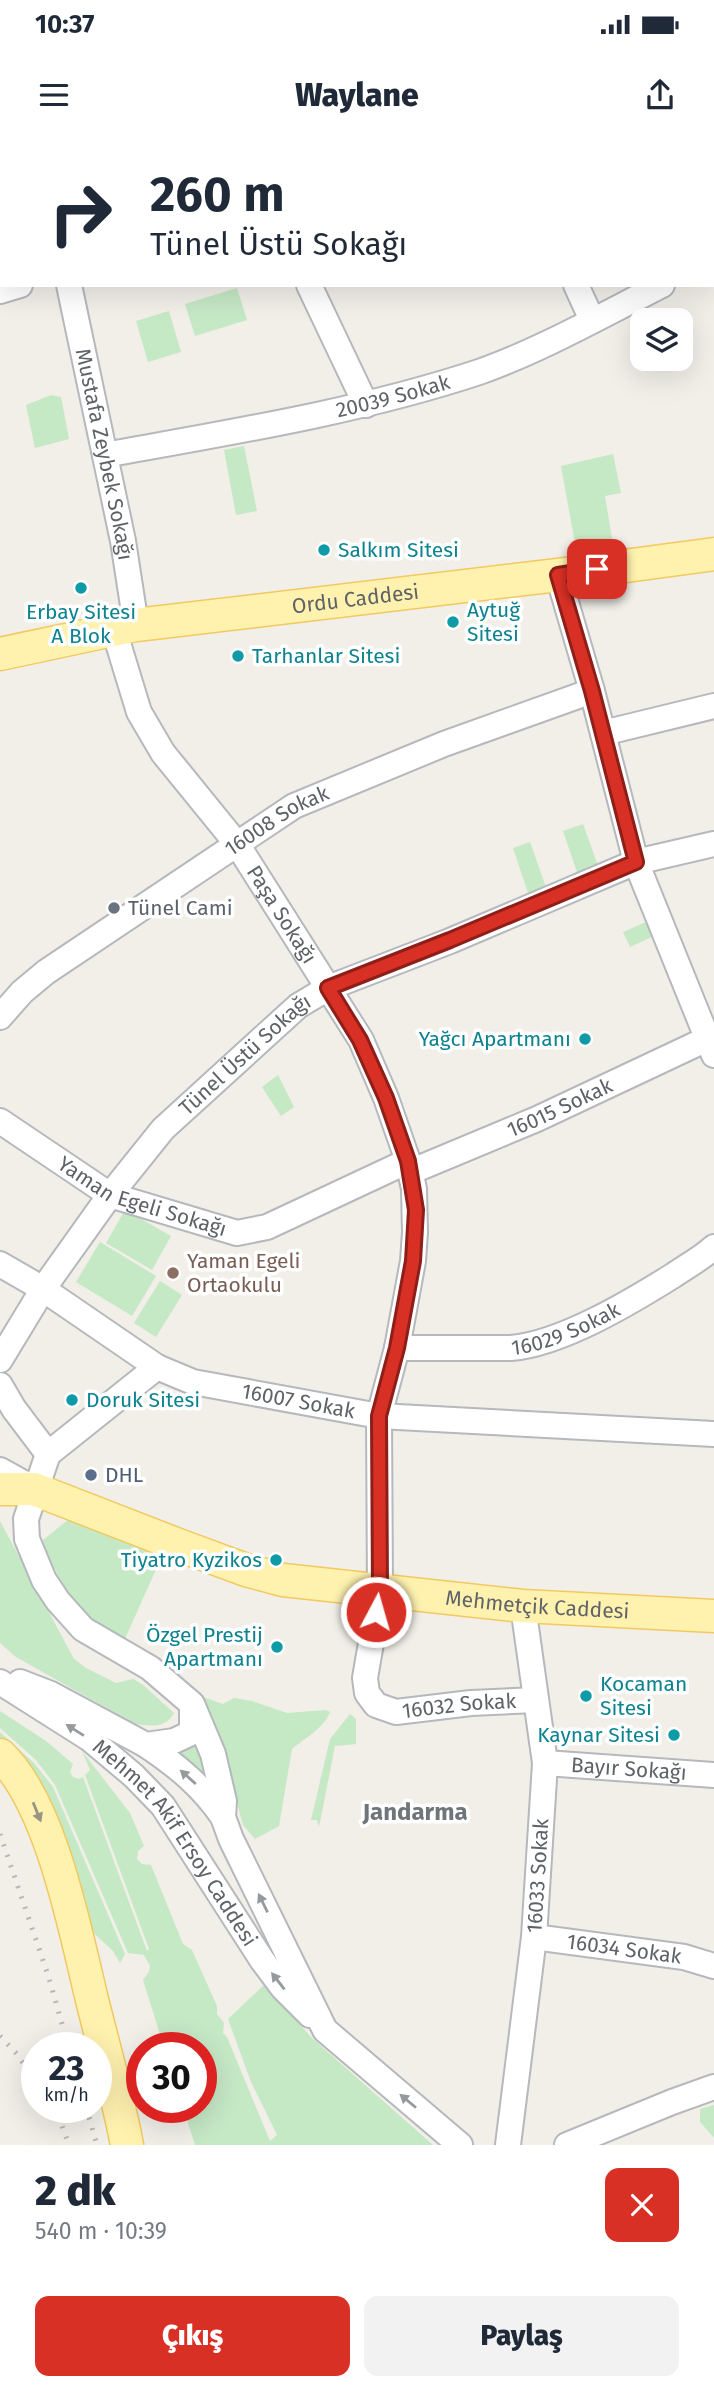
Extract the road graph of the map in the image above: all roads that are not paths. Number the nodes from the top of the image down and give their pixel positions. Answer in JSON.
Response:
{"nodes":[{"id":1,"x":69,"y":287,"type":"edge"},
{"id":2,"x":310,"y":287,"type":"edge"},
{"id":3,"x":577,"y":287,"type":"edge"},
{"id":4,"x":658,"y":287,"type":"edge"},
{"id":5,"x":592,"y":320,"type":"junction"},
{"id":6,"x":366,"y":405,"type":"junction"},
{"id":7,"x":105,"y":455,"type":"junction"},
{"id":8,"x":714,"y":554,"type":"edge"},
{"id":9,"x":558,"y":575,"type":"junction"},
{"id":10,"x":125,"y":627,"type":"junction"},
{"id":11,"x":0,"y":654,"type":"edge"},
{"id":12,"x":592,"y":691,"type":"junction"},
{"id":13,"x":714,"y":706,"type":"edge"},
{"id":14,"x":603,"y":733,"type":"junction"},
{"id":15,"x":237,"y":844,"type":"junction"},
{"id":16,"x":714,"y":844,"type":"edge"},
{"id":17,"x":636,"y":862,"type":"junction"},
{"id":18,"x":328,"y":988,"type":"junction"},
{"id":19,"x":0,"y":1017,"type":"edge"},
{"id":20,"x":711,"y":1047,"type":"edge"},
{"id":21,"x":0,"y":1121,"type":"edge"},
{"id":22,"x":409,"y":1166,"type":"junction"},
{"id":23,"x":110,"y":1195,"type":"junction"},
{"id":24,"x":714,"y":1247,"type":"edge"},
{"id":25,"x":0,"y":1264,"type":"edge"},
{"id":26,"x":43,"y":1289,"type":"junction"},
{"id":27,"x":397,"y":1348,"type":"junction"},
{"id":28,"x":0,"y":1360,"type":"edge"},
{"id":29,"x":157,"y":1367,"type":"junction"},
{"id":30,"x":0,"y":1385,"type":"edge"},
{"id":31,"x":379,"y":1416,"type":"junction"},
{"id":32,"x":714,"y":1434,"type":"edge"},
{"id":33,"x":48,"y":1454,"type":"junction"},
{"id":34,"x":0,"y":1470,"type":"edge"},
{"id":35,"x":0,"y":1489,"type":"edge"},
{"id":36,"x":34,"y":1489,"type":"junction"},
{"id":37,"x":380,"y":1591,"type":"junction"},
{"id":38,"x":523,"y":1606,"type":"junction"},
{"id":39,"x":714,"y":1616,"type":"edge"},
{"id":40,"x":0,"y":1674,"type":"edge"},
{"id":41,"x":0,"y":1682,"type":"edge"},
{"id":42,"x":536,"y":1700,"type":"junction"},
{"id":43,"x":192,"y":1704,"type":"junction"},
{"id":44,"x":146,"y":1745,"type":"junction"},
{"id":45,"x":0,"y":1755,"type":"edge"},
{"id":46,"x":545,"y":1763,"type":"junction"},
{"id":47,"x":714,"y":1775,"type":"edge"},
{"id":48,"x":223,"y":1816,"type":"junction"},
{"id":49,"x":534,"y":1937,"type":"junction"},
{"id":50,"x":714,"y":1966,"type":"edge"},
{"id":51,"x":325,"y":2030,"type":"junction"},
{"id":52,"x":714,"y":2087,"type":"edge"},
{"id":53,"x":127,"y":2145,"type":"edge"},
{"id":54,"x":460,"y":2145,"type":"edge"},
{"id":55,"x":508,"y":2145,"type":"edge"},
{"id":56,"x":567,"y":2145,"type":"edge"}],
"edges":[{"from":1,"to":7,"type":"street","name":"Mustafa Zeybek Sokağı"},
{"from":2,"to":6,"type":"street"},
{"from":3,"to":5,"type":"street"},
{"from":4,"to":5,"type":"street","name":"20039 Sokak"},
{"from":5,"to":6,"type":"street","name":"20039 Sokak"},
{"from":6,"to":7,"type":"street","name":"20039 Sokak"},
{"from":7,"to":10,"type":"street","name":"Mustafa Zeybek Sokağı"},
{"from":8,"to":9,"type":"main road","name":"Ordu Caddesi"},
{"from":9,"to":10,"type":"main road","name":"Ordu Caddesi"},
{"from":9,"to":12,"type":"street"},
{"from":10,"to":11,"type":"main road","name":"Ordu Caddesi"},
{"from":10,"to":15,"type":"street","name":"Paşa Sokağı"},
{"from":12,"to":14,"type":"street"},
{"from":12,"to":15,"type":"street","name":"16008 Sokak"},
{"from":13,"to":14,"type":"street"},
{"from":14,"to":17,"type":"street"},
{"from":15,"to":18,"type":"street","name":"Paşa Sokağı"},
{"from":15,"to":19,"type":"street","name":"16008 Sokak"},
{"from":16,"to":17,"type":"street","name":"Tünel Üstü Sokağı"},
{"from":17,"to":18,"type":"street","name":"Tünel Üstü Sokağı"},
{"from":17,"to":20,"type":"street"},
{"from":18,"to":22,"type":"street","name":"Paşa Sokağı"},
{"from":18,"to":23,"type":"street","name":"Tünel Üstü Sokağı"},
{"from":20,"to":22,"type":"street","name":"16015 Sokak"},
{"from":21,"to":23,"type":"street","name":"Yaman Egeli Sokağı"},
{"from":22,"to":23,"type":"street","name":"Yaman Egeli Sokağı"},
{"from":22,"to":27,"type":"street","name":"Paşa Sokağı"},
{"from":23,"to":26,"type":"street","name":"Tünel Üstü Sokağı"},
{"from":24,"to":27,"type":"street","name":"16029 Sokak"},
{"from":25,"to":26,"type":"street","name":"16007 Sokak"},
{"from":26,"to":28,"type":"street","name":"Tünel Üstü Sokağı"},
{"from":26,"to":29,"type":"street","name":"16007 Sokak"},
{"from":27,"to":31,"type":"street","name":"Paşa Sokağı"},
{"from":29,"to":31,"type":"street","name":"16007 Sokak"},
{"from":29,"to":33,"type":"street"},
{"from":30,"to":33,"type":"street"},
{"from":31,"to":32,"type":"street","name":"16007 Sokak"},
{"from":31,"to":37,"type":"street","name":"Paşa Sokağı"},
{"from":33,"to":36,"type":"street"},
{"from":34,"to":36,"type":"street"},
{"from":35,"to":36,"type":"main road","name":"Mehmetçik Caddesi"},
{"from":36,"to":37,"type":"main road","name":"Mehmetçik Caddesi"},
{"from":36,"to":43,"type":"street"},
{"from":37,"to":38,"type":"main road","name":"Mehmetçik Caddesi"},
{"from":37,"to":42,"type":"street","name":"16032 Sokak"},
{"from":38,"to":39,"type":"main road","name":"Mehmetçik Caddesi"},
{"from":38,"to":42,"type":"street","name":"16033 Sokak"},
{"from":40,"to":44,"type":"street"},
{"from":51,"to":41,"type":"street","name":"Mehmet Akif Ersoy Caddesi","one_way":true},
{"from":42,"to":46,"type":"street","name":"16033 Sokak"},
{"from":43,"to":44,"type":"street"},
{"from":43,"to":48,"type":"street"},
{"from":48,"to":44,"type":"street","one_way":true},
{"from":45,"to":53,"type":"main road","one_way":true},
{"from":46,"to":47,"type":"street","name":"Bayır Sokağı"},
{"from":46,"to":49,"type":"street","name":"16033 Sokak"},
{"from":51,"to":48,"type":"street","one_way":true},
{"from":49,"to":50,"type":"street","name":"16034 Sokak"},
{"from":49,"to":55,"type":"street","name":"16033 Sokak"},
{"from":54,"to":51,"type":"street","name":"Mehmet Akif Ersoy Caddesi","one_way":true},
{"from":52,"to":56,"type":"street"}]}
